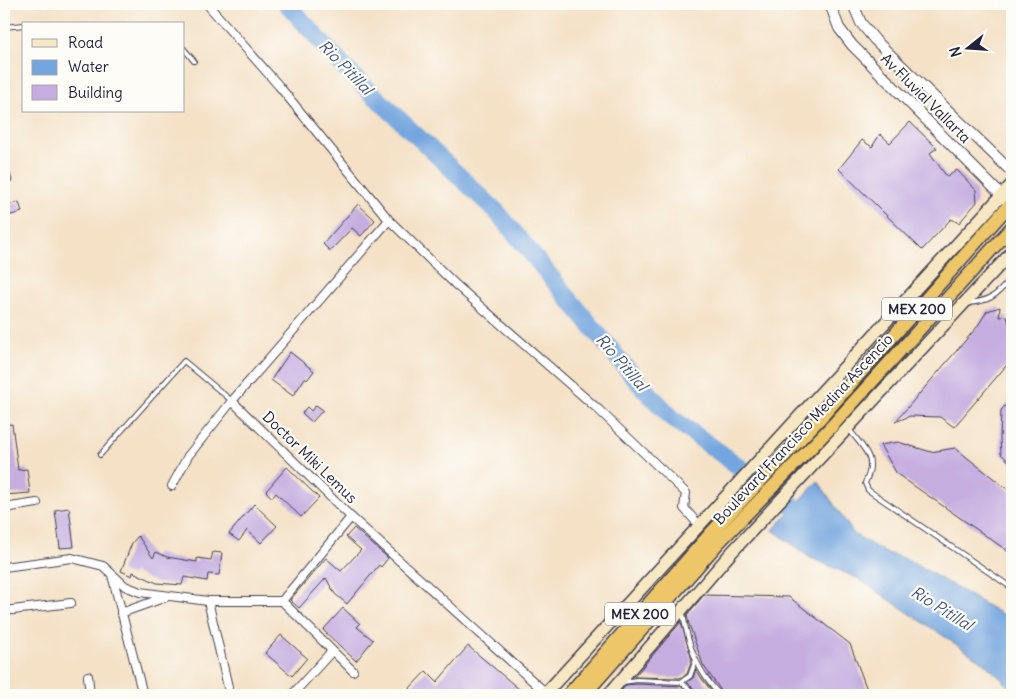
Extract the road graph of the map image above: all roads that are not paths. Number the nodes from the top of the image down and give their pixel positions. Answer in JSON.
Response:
{"nodes":[{"id":1,"x":207,"y":4,"type":"edge"},
{"id":2,"x":830,"y":4,"type":"edge"},
{"id":3,"x":853,"y":4,"type":"edge"},
{"id":4,"x":22,"y":25,"type":"edge"},
{"id":5,"x":4,"y":27,"type":"edge"},
{"id":6,"x":185,"y":50,"type":"edge"},
{"id":7,"x":194,"y":61,"type":"dead end"},
{"id":8,"x":1012,"y":172,"type":"edge"},
{"id":9,"x":1012,"y":184,"type":"edge"},
{"id":10,"x":1009,"y":202,"type":"edge"},
{"id":11,"x":389,"y":220,"type":"junction"},
{"id":12,"x":1012,"y":228,"type":"edge"},
{"id":13,"x":1010,"y":255,"type":"edge"},
{"id":14,"x":1011,"y":279,"type":"edge"},
{"id":15,"x":963,"y":304,"type":"junction"},
{"id":16,"x":232,"y":401,"type":"junction"},
{"id":17,"x":847,"y":427,"type":"junction"},
{"id":18,"x":100,"y":455,"type":"dead end"},
{"id":19,"x":172,"y":486,"type":"dead end"},
{"id":20,"x":37,"y":503,"type":"dead end"},
{"id":21,"x":4,"y":508,"type":"edge"},
{"id":22,"x":351,"y":517,"type":"junction"},
{"id":23,"x":700,"y":524,"type":"junction"},
{"id":24,"x":715,"y":537,"type":"junction"},
{"id":25,"x":4,"y":567,"type":"edge"},
{"id":26,"x":112,"y":575,"type":"junction"},
{"id":27,"x":1012,"y":588,"type":"edge"},
{"id":28,"x":168,"y":596,"type":"junction"},
{"id":29,"x":208,"y":601,"type":"junction"},
{"id":30,"x":282,"y":601,"type":"junction"},
{"id":31,"x":71,"y":603,"type":"dead end"},
{"id":32,"x":682,"y":607,"type":"junction"},
{"id":33,"x":4,"y":612,"type":"edge"},
{"id":34,"x":121,"y":613,"type":"junction"},
{"id":35,"x":332,"y":651,"type":"junction"},
{"id":36,"x":695,"y":662,"type":"junction"},
{"id":37,"x":353,"y":671,"type":"dead end"},
{"id":38,"x":88,"y":676,"type":"dead end"},
{"id":39,"x":620,"y":682,"type":"junction"},
{"id":40,"x":681,"y":682,"type":"junction"},
{"id":41,"x":228,"y":687,"type":"dead end"},
{"id":42,"x":545,"y":694,"type":"edge"},
{"id":43,"x":90,"y":695,"type":"edge"},
{"id":44,"x":143,"y":695,"type":"edge"},
{"id":45,"x":292,"y":695,"type":"edge"},
{"id":46,"x":568,"y":695,"type":"edge"},
{"id":47,"x":584,"y":695,"type":"edge"},
{"id":48,"x":608,"y":695,"type":"edge"},
{"id":49,"x":696,"y":695,"type":"edge"},
{"id":50,"x":720,"y":695,"type":"edge"}],
"edges":[{"from":1,"to":11,"type":"street"},
{"from":2,"to":10,"type":"street","name":"Av Fluvial Vallarta"},
{"from":3,"to":8,"type":"street","name":"Av Fluvial Vallarta"},
{"from":4,"to":5,"type":"lane"},
{"from":6,"to":7,"type":"lane"},
{"from":9,"to":10,"type":"main road"},
{"from":10,"to":23,"type":"main road"},
{"from":10,"to":24,"type":"highway","name":"Boulevard Francisco Medina Ascencio","number":"MEX 200"},
{"from":11,"to":16,"type":"street"},
{"from":11,"to":23,"type":"street"},
{"from":12,"to":24,"type":"highway","name":"Boulevard Francisco Medina Ascencio","number":"MEX 200"},
{"from":13,"to":14,"type":"lane"},
{"from":13,"to":15,"type":"main road"},
{"from":14,"to":15,"type":"lane"},
{"from":15,"to":17,"type":"main road"},
{"from":16,"to":18,"type":"lane"},
{"from":16,"to":19,"type":"street"},
{"from":16,"to":22,"type":"street","name":"Doctor Miki Lemus"},
{"from":17,"to":27,"type":"lane"},
{"from":17,"to":32,"type":"main road"},
{"from":20,"to":21,"type":"street"},
{"from":22,"to":30,"type":"street"},
{"from":22,"to":42,"type":"street","name":"Doctor Miki Lemus"},
{"from":23,"to":42,"type":"main road"},
{"from":24,"to":46,"type":"highway","number":"MEX 200"},
{"from":24,"to":47,"type":"highway","number":"MEX 200"},
{"from":25,"to":26,"type":"street"},
{"from":26,"to":28,"type":"street"},
{"from":26,"to":34,"type":"street"},
{"from":28,"to":29,"type":"street"},
{"from":28,"to":34,"type":"street"},
{"from":29,"to":30,"type":"street"},
{"from":29,"to":41,"type":"street"},
{"from":30,"to":35,"type":"street"},
{"from":31,"to":33,"type":"street"},
{"from":32,"to":36,"type":"lane"},
{"from":32,"to":39,"type":"main road"},
{"from":34,"to":44,"type":"street"},
{"from":35,"to":37,"type":"street"},
{"from":35,"to":45,"type":"street"},
{"from":36,"to":40,"type":"lane"},
{"from":36,"to":50,"type":"lane"},
{"from":38,"to":43,"type":"street"},
{"from":39,"to":40,"type":"lane"},
{"from":39,"to":48,"type":"main road"},
{"from":40,"to":49,"type":"lane"}]}
